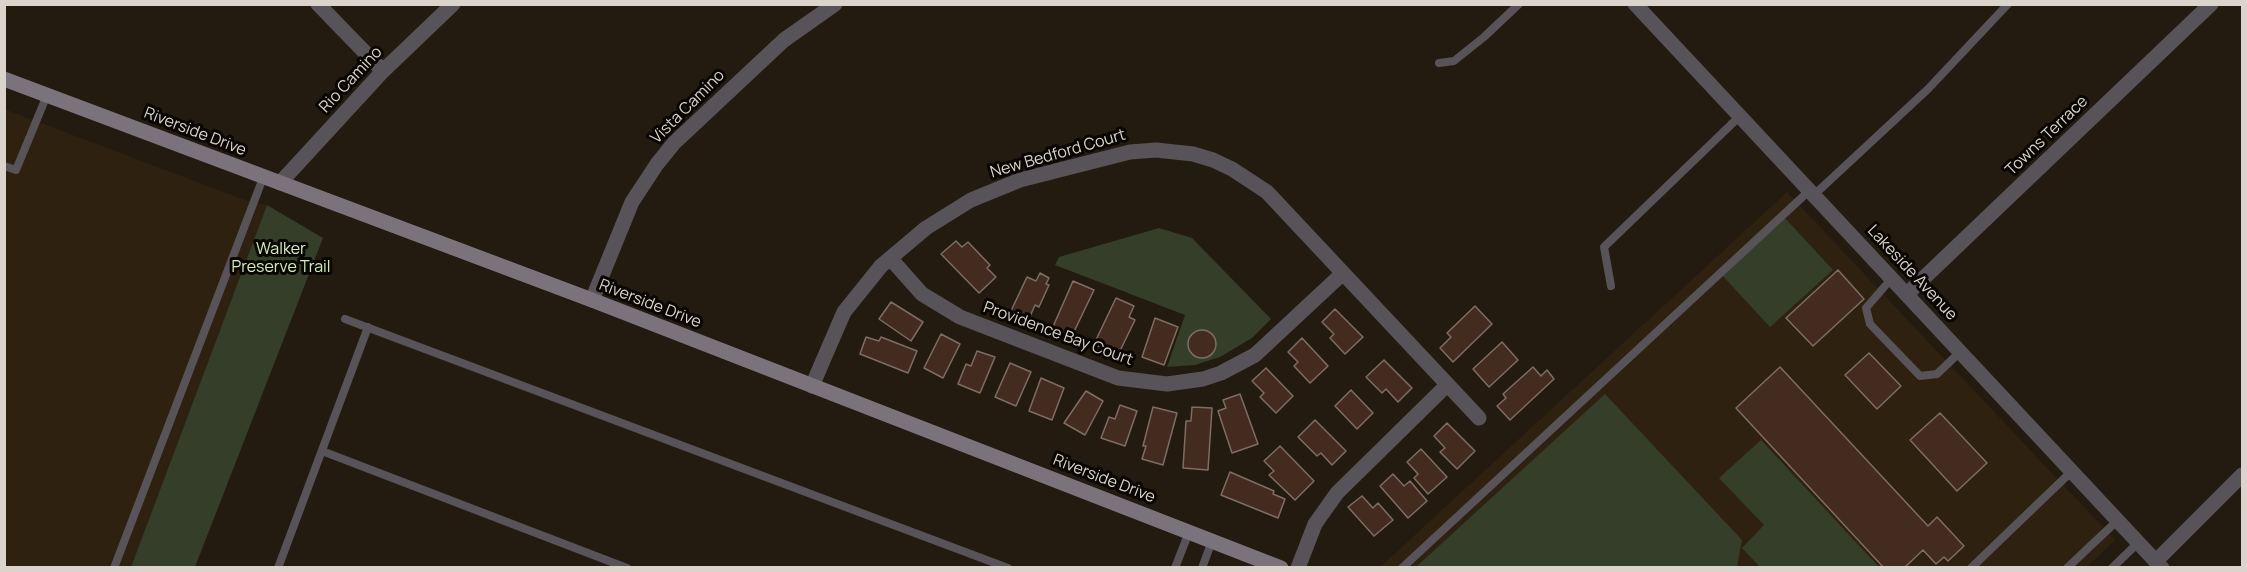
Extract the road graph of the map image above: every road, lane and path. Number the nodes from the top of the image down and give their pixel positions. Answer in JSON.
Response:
{"nodes":[{"id":1,"x":318,"y":4,"type":"edge"},
{"id":2,"x":453,"y":4,"type":"edge"},
{"id":3,"x":834,"y":4,"type":"edge"},
{"id":4,"x":1519,"y":4,"type":"edge"},
{"id":5,"x":2008,"y":4,"type":"edge"},
{"id":6,"x":2211,"y":4,"type":"edge"},
{"id":7,"x":1637,"y":5,"type":"edge"},
{"id":8,"x":1439,"y":63,"type":"dead end"},
{"id":9,"x":383,"y":71,"type":"junction"},
{"id":10,"x":4,"y":79,"type":"edge"},
{"id":11,"x":47,"y":95,"type":"junction"},
{"id":12,"x":1740,"y":116,"type":"junction"},
{"id":13,"x":4,"y":166,"type":"edge"},
{"id":14,"x":263,"y":178,"type":"junction"},
{"id":15,"x":280,"y":183,"type":"junction"},
{"id":16,"x":1812,"y":192,"type":"junction"},
{"id":17,"x":890,"y":258,"type":"junction"},
{"id":18,"x":1342,"y":274,"type":"junction"},
{"id":19,"x":1892,"y":278,"type":"junction"},
{"id":20,"x":1611,"y":286,"type":"dead end"},
{"id":21,"x":1907,"y":294,"type":"junction"},
{"id":22,"x":592,"y":300,"type":"junction"},
{"id":23,"x":345,"y":319,"type":"dead end"},
{"id":24,"x":368,"y":327,"type":"junction"},
{"id":25,"x":1960,"y":351,"type":"junction"},
{"id":26,"x":1447,"y":385,"type":"junction"},
{"id":27,"x":812,"y":386,"type":"junction"},
{"id":28,"x":1479,"y":418,"type":"dead end"},
{"id":29,"x":322,"y":451,"type":"junction"},
{"id":30,"x":2072,"y":471,"type":"junction"},
{"id":31,"x":2242,"y":475,"type":"edge"},
{"id":32,"x":2118,"y":520,"type":"junction"},
{"id":33,"x":1189,"y":531,"type":"junction"},
{"id":34,"x":1212,"y":541,"type":"junction"},
{"id":35,"x":2139,"y":542,"type":"junction"},
{"id":36,"x":2159,"y":564,"type":"edge"},
{"id":37,"x":114,"y":567,"type":"edge"},
{"id":38,"x":278,"y":567,"type":"edge"},
{"id":39,"x":627,"y":567,"type":"edge"},
{"id":40,"x":1008,"y":567,"type":"edge"},
{"id":41,"x":1175,"y":567,"type":"edge"},
{"id":42,"x":1203,"y":567,"type":"edge"},
{"id":43,"x":1281,"y":567,"type":"edge"},
{"id":44,"x":1298,"y":567,"type":"edge"},
{"id":45,"x":1402,"y":567,"type":"edge"},
{"id":46,"x":1971,"y":567,"type":"edge"},
{"id":47,"x":2067,"y":567,"type":"edge"},
{"id":48,"x":2112,"y":567,"type":"edge"}],
"edges":[{"from":1,"to":9,"type":"street"},
{"from":2,"to":9,"type":"street","name":"Rio Camino"},
{"from":3,"to":22,"type":"street","name":"Vista Camino"},
{"from":4,"to":8,"type":"lane"},
{"from":5,"to":16,"type":"lane"},
{"from":6,"to":21,"type":"street","name":"Towns Terrace"},
{"from":7,"to":12,"type":"street","name":"Lakeside Avenue"},
{"from":9,"to":15,"type":"street","name":"Rio Camino"},
{"from":10,"to":11,"type":"main road","name":"Riverside Drive"},
{"from":11,"to":13,"type":"lane"},
{"from":11,"to":14,"type":"main road","name":"Riverside Drive"},
{"from":12,"to":16,"type":"street","name":"Lakeside Avenue"},
{"from":12,"to":20,"type":"lane"},
{"from":14,"to":15,"type":"main road","name":"Riverside Drive"},
{"from":14,"to":37,"type":"lane"},
{"from":15,"to":22,"type":"main road","name":"Riverside Drive"},
{"from":16,"to":19,"type":"street","name":"Lakeside Avenue"},
{"from":16,"to":45,"type":"lane"},
{"from":17,"to":18,"type":"street","name":"Providence Bay Court"},
{"from":17,"to":18,"type":"street","name":"New Bedford Court"},
{"from":17,"to":27,"type":"street","name":"New Bedford Court"},
{"from":18,"to":26,"type":"street","name":"New Bedford Court"},
{"from":19,"to":21,"type":"street","name":"Lakeside Avenue"},
{"from":19,"to":25,"type":"lane"},
{"from":21,"to":25,"type":"street","name":"Lakeside Avenue"},
{"from":22,"to":27,"type":"main road","name":"Riverside Drive"},
{"from":23,"to":24,"type":"lane"},
{"from":24,"to":29,"type":"lane"},
{"from":24,"to":40,"type":"lane"},
{"from":25,"to":30,"type":"street","name":"Lakeside Avenue"},
{"from":26,"to":28,"type":"street","name":"New Bedford Court"},
{"from":26,"to":44,"type":"street"},
{"from":27,"to":33,"type":"main road","name":"Riverside Drive"},
{"from":29,"to":38,"type":"lane"},
{"from":29,"to":39,"type":"lane"},
{"from":30,"to":32,"type":"street","name":"Lakeside Avenue"},
{"from":30,"to":46,"type":"lane"},
{"from":31,"to":36,"type":"street"},
{"from":32,"to":35,"type":"street","name":"Lakeside Avenue"},
{"from":32,"to":47,"type":"lane"},
{"from":33,"to":34,"type":"main road","name":"Riverside Drive"},
{"from":33,"to":41,"type":"lane"},
{"from":34,"to":42,"type":"lane"},
{"from":34,"to":43,"type":"main road","name":"Riverside Drive"},
{"from":35,"to":36,"type":"street","name":"Lakeside Avenue"},
{"from":35,"to":48,"type":"lane"}]}
